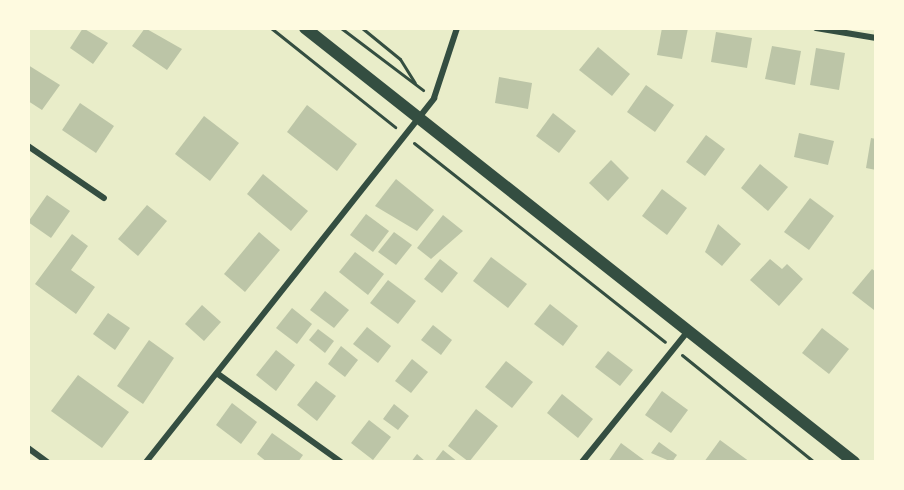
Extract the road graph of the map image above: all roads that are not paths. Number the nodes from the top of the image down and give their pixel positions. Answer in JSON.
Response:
{"nodes":[{"id":1,"x":305,"y":28,"type":"edge"},
{"id":2,"x":457,"y":28,"type":"edge"},
{"id":3,"x":816,"y":28,"type":"edge"},
{"id":4,"x":876,"y":38,"type":"edge"},
{"id":5,"x":419,"y":119,"type":"junction"},
{"id":6,"x":28,"y":146,"type":"edge"},
{"id":7,"x":104,"y":198,"type":"dead end"},
{"id":8,"x":688,"y":331,"type":"junction"},
{"id":9,"x":218,"y":374,"type":"junction"},
{"id":10,"x":28,"y":448,"type":"edge"},
{"id":11,"x":47,"y":462,"type":"edge"},
{"id":12,"x":146,"y":462,"type":"edge"},
{"id":13,"x":342,"y":462,"type":"edge"},
{"id":14,"x":582,"y":462,"type":"edge"},
{"id":15,"x":854,"y":462,"type":"edge"}],
"edges":[{"from":1,"to":5,"type":"main road"},
{"from":2,"to":5,"type":"street"},
{"from":3,"to":4,"type":"street"},
{"from":5,"to":8,"type":"main road"},
{"from":5,"to":9,"type":"street"},
{"from":6,"to":7,"type":"street"},
{"from":8,"to":14,"type":"street"},
{"from":8,"to":15,"type":"main road"},
{"from":9,"to":12,"type":"street"},
{"from":9,"to":13,"type":"street"},
{"from":10,"to":11,"type":"street"}]}
